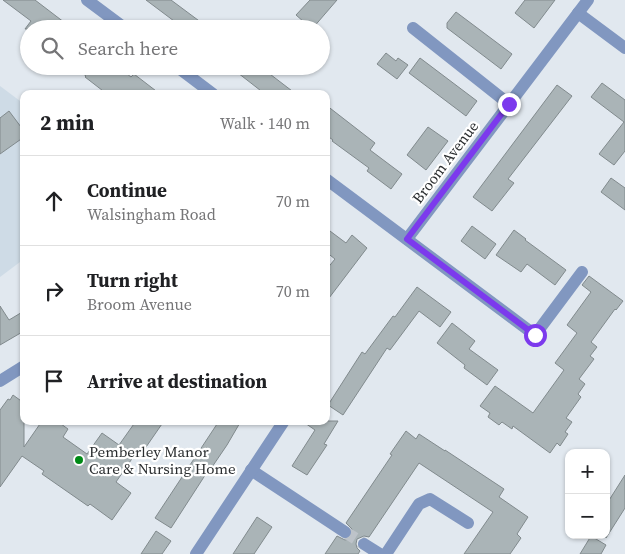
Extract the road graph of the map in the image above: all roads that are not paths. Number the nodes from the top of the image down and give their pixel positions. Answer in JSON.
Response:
{"nodes":[{"id":1,"x":87,"y":0,"type":"edge"},
{"id":2,"x":588,"y":0,"type":"edge"},
{"id":3,"x":578,"y":13,"type":"junction"},
{"id":4,"x":114,"y":20,"type":"edge"},
{"id":5,"x":413,"y":28,"type":"dead end"},
{"id":6,"x":625,"y":48,"type":"edge"},
{"id":7,"x":188,"y":75,"type":"edge"},
{"id":8,"x":208,"y":90,"type":"edge"},
{"id":9,"x":509,"y":104,"type":"junction"},
{"id":10,"x":330,"y":182,"type":"edge"},
{"id":11,"x":407,"y":239,"type":"junction"},
{"id":12,"x":582,"y":272,"type":"dead end"},
{"id":13,"x":20,"y":368,"type":"edge"},
{"id":14,"x":0,"y":381,"type":"edge"},
{"id":15,"x":281,"y":425,"type":"edge"},
{"id":16,"x":251,"y":470,"type":"junction"},
{"id":17,"x":468,"y":523,"type":"dead end"},
{"id":18,"x":345,"y":532,"type":"tunnel mouth"},
{"id":19,"x":364,"y":544,"type":"tunnel mouth"},
{"id":20,"x":196,"y":554,"type":"edge"},
{"id":21,"x":380,"y":554,"type":"edge"},
{"id":22,"x":386,"y":554,"type":"edge"}],
"edges":[{"from":1,"to":4,"type":"street"},
{"from":2,"to":3,"type":"street","name":"Broom Avenue"},
{"from":3,"to":6,"type":"street"},
{"from":3,"to":9,"type":"street","name":"Broom Avenue"},
{"from":5,"to":9,"type":"street"},
{"from":7,"to":8,"type":"street"},
{"from":9,"to":11,"type":"street","name":"Broom Avenue"},
{"from":10,"to":11,"type":"street"},
{"from":11,"to":12,"type":"street"},
{"from":13,"to":14,"type":"street"},
{"from":15,"to":16,"type":"street"},
{"from":16,"to":18,"type":"street"},
{"from":16,"to":20,"type":"street"},
{"from":17,"to":22,"type":"street"},
{"from":19,"to":21,"type":"street"}]}
